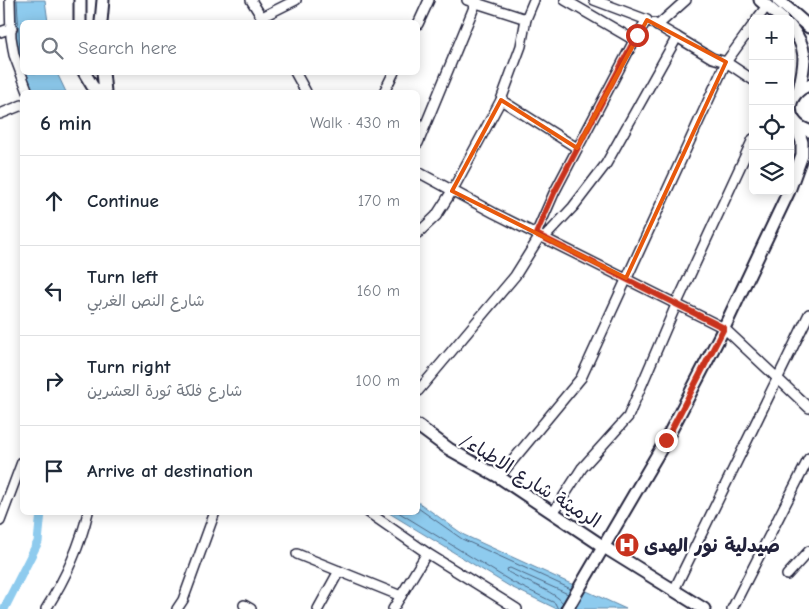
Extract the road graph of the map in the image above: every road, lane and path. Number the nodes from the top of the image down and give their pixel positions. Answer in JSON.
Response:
{"nodes":[{"id":1,"x":10,"y":0,"type":"edge"},
{"id":2,"x":80,"y":0,"type":"edge"},
{"id":3,"x":103,"y":0,"type":"edge"},
{"id":4,"x":250,"y":0,"type":"edge"},
{"id":5,"x":296,"y":0,"type":"edge"},
{"id":6,"x":429,"y":0,"type":"edge"},
{"id":7,"x":534,"y":0,"type":"edge"},
{"id":8,"x":565,"y":0,"type":"edge"},
{"id":9,"x":594,"y":0,"type":"edge"},
{"id":10,"x":778,"y":0,"type":"edge"},
{"id":11,"x":473,"y":1,"type":"edge"},
{"id":12,"x":680,"y":2,"type":"edge"},
{"id":13,"x":763,"y":3,"type":"edge"},
{"id":14,"x":759,"y":15,"type":"edge"},
{"id":15,"x":777,"y":15,"type":"edge"},
{"id":16,"x":526,"y":19,"type":"junction"},
{"id":17,"x":80,"y":20,"type":"edge"},
{"id":18,"x":101,"y":20,"type":"edge"},
{"id":19,"x":264,"y":20,"type":"edge"},
{"id":20,"x":420,"y":20,"type":"edge"},
{"id":21,"x":647,"y":20,"type":"junction"},
{"id":22,"x":657,"y":26,"type":"junction"},
{"id":23,"x":809,"y":27,"type":"edge"},
{"id":24,"x":12,"y":28,"type":"junction"},
{"id":25,"x":749,"y":30,"type":"edge"},
{"id":26,"x":794,"y":31,"type":"edge"},
{"id":27,"x":0,"y":32,"type":"edge"},
{"id":28,"x":677,"y":37,"type":"junction"},
{"id":29,"x":634,"y":40,"type":"junction"},
{"id":30,"x":726,"y":62,"type":"junction"},
{"id":31,"x":20,"y":71,"type":"edge"},
{"id":32,"x":22,"y":75,"type":"edge"},
{"id":33,"x":86,"y":75,"type":"edge"},
{"id":34,"x":103,"y":75,"type":"edge"},
{"id":35,"x":297,"y":75,"type":"edge"},
{"id":36,"x":392,"y":75,"type":"edge"},
{"id":37,"x":749,"y":77,"type":"edge"},
{"id":38,"x":804,"y":88,"type":"edge"},
{"id":39,"x":27,"y":90,"type":"edge"},
{"id":40,"x":97,"y":90,"type":"edge"},
{"id":41,"x":106,"y":90,"type":"edge"},
{"id":42,"x":305,"y":90,"type":"edge"},
{"id":43,"x":385,"y":90,"type":"edge"},
{"id":44,"x":794,"y":96,"type":"edge"},
{"id":45,"x":501,"y":100,"type":"junction"},
{"id":46,"x":20,"y":107,"type":"edge"},
{"id":47,"x":0,"y":114,"type":"edge"},
{"id":48,"x":795,"y":122,"type":"joint"},
{"id":49,"x":809,"y":132,"type":"edge"},
{"id":50,"x":420,"y":138,"type":"edge"},
{"id":51,"x":578,"y":148,"type":"junction"},
{"id":52,"x":749,"y":148,"type":"edge"},
{"id":53,"x":809,"y":161,"type":"edge"},
{"id":54,"x":420,"y":173,"type":"edge"},
{"id":55,"x":794,"y":177,"type":"edge"},
{"id":56,"x":794,"y":182,"type":"edge"},
{"id":57,"x":452,"y":191,"type":"junction"},
{"id":58,"x":787,"y":195,"type":"edge"},
{"id":59,"x":420,"y":230,"type":"edge"},
{"id":60,"x":540,"y":236,"type":"junction"},
{"id":61,"x":626,"y":278,"type":"junction"},
{"id":62,"x":676,"y":305,"type":"junction"},
{"id":63,"x":809,"y":314,"type":"edge"},
{"id":64,"x":724,"y":328,"type":"junction"},
{"id":65,"x":778,"y":379,"type":"junction"},
{"id":66,"x":420,"y":389,"type":"edge"},
{"id":67,"x":809,"y":408,"type":"edge"},
{"id":68,"x":420,"y":427,"type":"edge"},
{"id":69,"x":809,"y":458,"type":"edge"},
{"id":70,"x":20,"y":467,"type":"edge"},
{"id":71,"x":499,"y":477,"type":"junction"},
{"id":72,"x":553,"y":513,"type":"junction"},
{"id":73,"x":87,"y":515,"type":"edge"},
{"id":74,"x":214,"y":515,"type":"edge"},
{"id":75,"x":372,"y":515,"type":"edge"},
{"id":76,"x":0,"y":521,"type":"edge"},
{"id":77,"x":604,"y":547,"type":"junction"},
{"id":78,"x":809,"y":551,"type":"edge"},
{"id":79,"x":427,"y":553,"type":"junction"},
{"id":80,"x":298,"y":554,"type":"dead end"},
{"id":81,"x":339,"y":571,"type":"junction"},
{"id":82,"x":787,"y":575,"type":"dead end"},
{"id":83,"x":674,"y":590,"type":"junction"},
{"id":84,"x":400,"y":596,"type":"junction"},
{"id":85,"x":46,"y":609,"type":"edge"},
{"id":86,"x":177,"y":609,"type":"edge"},
{"id":87,"x":318,"y":609,"type":"edge"},
{"id":88,"x":393,"y":609,"type":"edge"},
{"id":89,"x":517,"y":609,"type":"edge"},
{"id":90,"x":567,"y":609,"type":"edge"},
{"id":91,"x":704,"y":609,"type":"edge"},
{"id":92,"x":732,"y":609,"type":"edge"}],
"edges":[{"from":1,"to":24,"type":"street"},
{"from":2,"to":17,"type":"main road"},
{"from":3,"to":18,"type":"main road"},
{"from":4,"to":19,"type":"street"},
{"from":5,"to":19,"type":"street"},
{"from":6,"to":20,"type":"street"},
{"from":7,"to":16,"type":"street"},
{"from":8,"to":29,"type":"street"},
{"from":9,"to":21,"type":"street"},
{"from":10,"to":23,"type":"main road"},
{"from":11,"to":16,"type":"street"},
{"from":11,"to":50,"type":"street"},
{"from":12,"to":22,"type":"street"},
{"from":13,"to":14,"type":"street"},
{"from":13,"to":15,"type":"main road"},
{"from":16,"to":45,"type":"street"},
{"from":21,"to":22,"type":"street"},
{"from":21,"to":29,"type":"street"},
{"from":22,"to":28,"type":"street"},
{"from":24,"to":27,"type":"street"},
{"from":24,"to":31,"type":"street"},
{"from":25,"to":30,"type":"street"},
{"from":26,"to":38,"type":"main road"},
{"from":28,"to":30,"type":"street"},
{"from":28,"to":60,"type":"street"},
{"from":29,"to":51,"type":"street"},
{"from":30,"to":37,"type":"street"},
{"from":30,"to":61,"type":"street"},
{"from":32,"to":39,"type":"street"},
{"from":33,"to":40,"type":"main road"},
{"from":34,"to":41,"type":"main road"},
{"from":35,"to":42,"type":"street"},
{"from":36,"to":43,"type":"street"},
{"from":38,"to":44,"type":"main road"},
{"from":45,"to":51,"type":"street"},
{"from":45,"to":57,"type":"street"},
{"from":46,"to":47,"type":"street"},
{"from":48,"to":49,"type":"main road"},
{"from":48,"to":55,"type":"main road"},
{"from":51,"to":60,"type":"street"},
{"from":52,"to":62,"type":"street"},
{"from":53,"to":56,"type":"main road"},
{"from":54,"to":57,"type":"street"},
{"from":57,"to":59,"type":"street"},
{"from":57,"to":60,"type":"street"},
{"from":58,"to":64,"type":"main road"},
{"from":60,"to":61,"type":"street"},
{"from":60,"to":66,"type":"street"},
{"from":61,"to":62,"type":"street"},
{"from":61,"to":71,"type":"street"},
{"from":62,"to":64,"type":"street"},
{"from":62,"to":72,"type":"street"},
{"from":63,"to":65,"type":"street"},
{"from":64,"to":65,"type":"street"},
{"from":64,"to":77,"type":"main road"},
{"from":65,"to":67,"type":"street"},
{"from":65,"to":83,"type":"street"},
{"from":68,"to":71,"type":"main road","name":"/الرميثة شارع الاطباء"},
{"from":69,"to":92,"type":"street"},
{"from":70,"to":76,"type":"street"},
{"from":71,"to":72,"type":"main road","name":"/الرميثة شارع الاطباء"},
{"from":72,"to":77,"type":"main road","name":"/الرميثة شارع الاطباء"},
{"from":73,"to":85,"type":"street"},
{"from":74,"to":86,"type":"street"},
{"from":75,"to":79,"type":"street"},
{"from":77,"to":83,"type":"main road","name":"/الرميثة شارع الاطباء"},
{"from":77,"to":90,"type":"main road"},
{"from":78,"to":82,"type":"street"},
{"from":79,"to":84,"type":"street"},
{"from":79,"to":89,"type":"street"},
{"from":80,"to":81,"type":"street"},
{"from":81,"to":84,"type":"street"},
{"from":81,"to":87,"type":"street"},
{"from":83,"to":91,"type":"main road","name":"/الرميثة شارع الاطباء"},
{"from":84,"to":88,"type":"street"}]}
